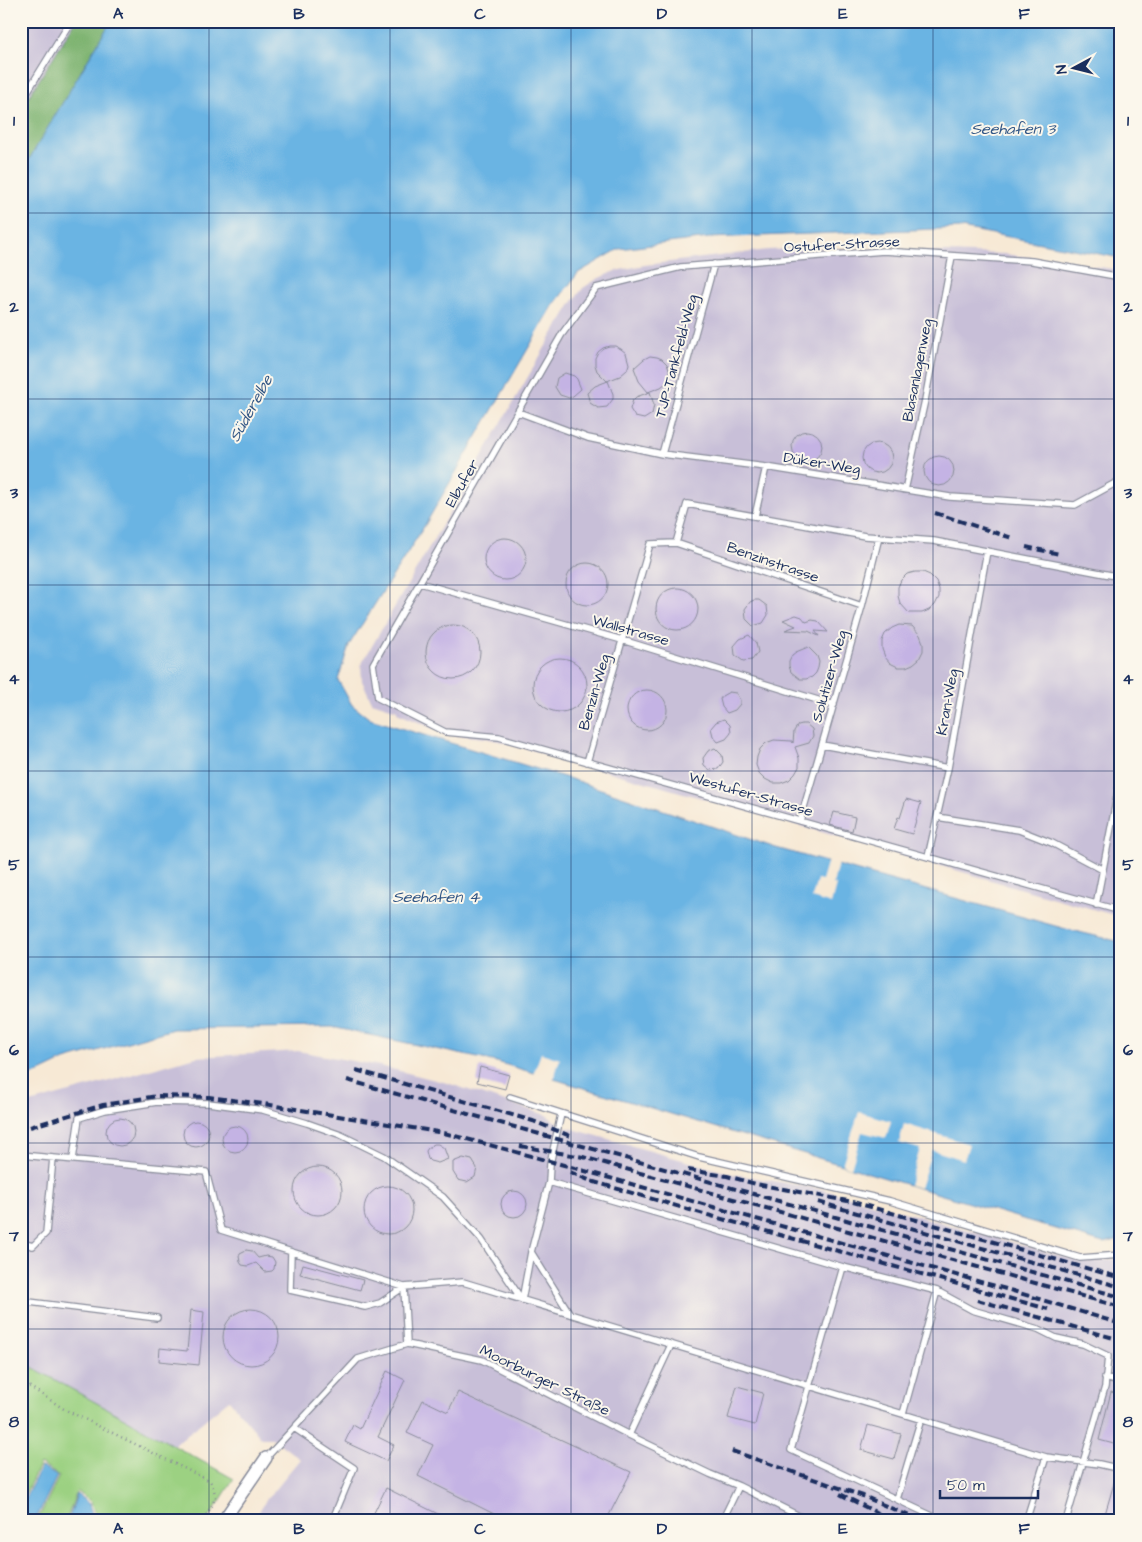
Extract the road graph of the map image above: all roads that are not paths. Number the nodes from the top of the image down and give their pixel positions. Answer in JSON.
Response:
{"nodes":[{"id":1,"x":71,"y":21,"type":"edge"},
{"id":2,"x":21,"y":102,"type":"edge"},
{"id":3,"x":952,"y":256,"type":"junction"},
{"id":4,"x":714,"y":264,"type":"junction"},
{"id":5,"x":1121,"y":277,"type":"edge"},
{"id":6,"x":596,"y":288,"type":"joint"},
{"id":7,"x":518,"y":412,"type":"junction"},
{"id":8,"x":662,"y":454,"type":"junction"},
{"id":9,"x":766,"y":467,"type":"junction"},
{"id":10,"x":1121,"y":480,"type":"edge"},
{"id":11,"x":905,"y":490,"type":"junction"},
{"id":12,"x":755,"y":516,"type":"junction"},
{"id":13,"x":879,"y":537,"type":"junction"},
{"id":14,"x":676,"y":542,"type":"junction"},
{"id":15,"x":987,"y":551,"type":"junction"},
{"id":16,"x":1121,"y":577,"type":"edge"},
{"id":17,"x":420,"y":583,"type":"junction"},
{"id":18,"x":862,"y":606,"type":"junction"},
{"id":19,"x":622,"y":640,"type":"junction"},
{"id":20,"x":378,"y":698,"type":"joint"},
{"id":21,"x":834,"y":705,"type":"junction"},
{"id":22,"x":822,"y":745,"type":"junction"},
{"id":23,"x":587,"y":762,"type":"junction"},
{"id":24,"x":948,"y":768,"type":"junction"},
{"id":25,"x":1121,"y":776,"type":"edge"},
{"id":26,"x":937,"y":816,"type":"junction"},
{"id":27,"x":800,"y":821,"type":"junction"},
{"id":28,"x":928,"y":857,"type":"junction"},
{"id":29,"x":1103,"y":870,"type":"junction"},
{"id":30,"x":1096,"y":904,"type":"junction"},
{"id":31,"x":1121,"y":911,"type":"edge"},
{"id":32,"x":510,"y":1097,"type":"dead end"},
{"id":33,"x":561,"y":1114,"type":"junction"},
{"id":34,"x":21,"y":1155,"type":"edge"},
{"id":35,"x":53,"y":1158,"type":"junction"},
{"id":36,"x":73,"y":1159,"type":"junction"},
{"id":37,"x":549,"y":1182,"type":"junction"},
{"id":38,"x":21,"y":1243,"type":"edge"},
{"id":39,"x":290,"y":1252,"type":"junction"},
{"id":40,"x":531,"y":1252,"type":"junction"},
{"id":41,"x":1121,"y":1255,"type":"edge"},
{"id":42,"x":843,"y":1266,"type":"junction"},
{"id":43,"x":404,"y":1287,"type":"junction"},
{"id":44,"x":937,"y":1291,"type":"junction"},
{"id":45,"x":522,"y":1300,"type":"junction"},
{"id":46,"x":21,"y":1301,"type":"edge"},
{"id":47,"x":570,"y":1314,"type":"junction"},
{"id":48,"x":157,"y":1318,"type":"dead end"},
{"id":49,"x":408,"y":1344,"type":"junction"},
{"id":50,"x":671,"y":1345,"type":"junction"},
{"id":51,"x":1106,"y":1378,"type":"junction"},
{"id":52,"x":1121,"y":1382,"type":"edge"},
{"id":53,"x":809,"y":1386,"type":"junction"},
{"id":54,"x":903,"y":1414,"type":"junction"},
{"id":55,"x":921,"y":1419,"type":"junction"},
{"id":56,"x":294,"y":1428,"type":"junction"},
{"id":57,"x":629,"y":1435,"type":"junction"},
{"id":58,"x":1046,"y":1457,"type":"junction"},
{"id":59,"x":266,"y":1458,"type":"joint"},
{"id":60,"x":1083,"y":1462,"type":"junction"},
{"id":61,"x":1121,"y":1469,"type":"edge"},
{"id":62,"x":739,"y":1486,"type":"junction"},
{"id":63,"x":897,"y":1499,"type":"junction"},
{"id":64,"x":223,"y":1521,"type":"edge"},
{"id":65,"x":332,"y":1521,"type":"edge"},
{"id":66,"x":722,"y":1521,"type":"edge"},
{"id":67,"x":809,"y":1521,"type":"edge"},
{"id":68,"x":943,"y":1521,"type":"edge"},
{"id":69,"x":1026,"y":1521,"type":"edge"},
{"id":70,"x":1066,"y":1521,"type":"edge"}],
"edges":[{"from":1,"to":2,"type":"lane"},
{"from":3,"to":4,"type":"lane","name":"Ostufer-Strasse"},
{"from":3,"to":5,"type":"lane","name":"Ostufer-Strasse"},
{"from":3,"to":11,"type":"lane","name":"Blasanlagenweg"},
{"from":4,"to":6,"type":"lane","name":"Ostufer-Strasse"},
{"from":4,"to":8,"type":"lane","name":"TJP-Tankfeld-Weg"},
{"from":6,"to":7,"type":"lane","name":"Elbufer"},
{"from":7,"to":8,"type":"lane","name":"Düker-Weg"},
{"from":7,"to":17,"type":"lane","name":"Elbufer"},
{"from":8,"to":9,"type":"lane","name":"Düker-Weg"},
{"from":9,"to":11,"type":"lane","name":"Düker-Weg"},
{"from":9,"to":12,"type":"lane"},
{"from":10,"to":11,"type":"lane","name":"Düker-Weg"},
{"from":12,"to":13,"type":"lane"},
{"from":12,"to":14,"type":"lane"},
{"from":13,"to":15,"type":"lane"},
{"from":13,"to":18,"type":"lane","name":"Solutizer-Weg"},
{"from":14,"to":18,"type":"lane","name":"Benzinstrasse"},
{"from":14,"to":19,"type":"lane","name":"Benzin-Weg"},
{"from":15,"to":16,"type":"lane"},
{"from":15,"to":24,"type":"lane","name":"Kran-Weg"},
{"from":17,"to":19,"type":"lane","name":"Wallstrasse"},
{"from":17,"to":20,"type":"lane","name":"Elbufer"},
{"from":18,"to":21,"type":"lane","name":"Solutizer-Weg"},
{"from":19,"to":21,"type":"lane","name":"Wallstrasse"},
{"from":19,"to":23,"type":"lane","name":"Benzin-Weg"},
{"from":20,"to":23,"type":"lane","name":"Westufer-Strasse"},
{"from":21,"to":22,"type":"lane","name":"Solutizer-Weg"},
{"from":22,"to":24,"type":"lane"},
{"from":22,"to":27,"type":"lane","name":"Solutizer-Weg"},
{"from":23,"to":27,"type":"lane","name":"Westufer-Strasse"},
{"from":24,"to":26,"type":"lane","name":"Kran-Weg"},
{"from":25,"to":29,"type":"lane"},
{"from":26,"to":28,"type":"lane","name":"Kran-Weg"},
{"from":26,"to":29,"type":"lane"},
{"from":27,"to":28,"type":"lane","name":"Westufer-Strasse"},
{"from":28,"to":30,"type":"lane","name":"Westufer-Strasse"},
{"from":29,"to":30,"type":"lane"},
{"from":30,"to":31,"type":"lane","name":"Westufer-Strasse"},
{"from":32,"to":33,"type":"lane"},
{"from":33,"to":37,"type":"lane"},
{"from":33,"to":41,"type":"lane"},
{"from":34,"to":35,"type":"lane"},
{"from":35,"to":36,"type":"lane"},
{"from":35,"to":38,"type":"lane"},
{"from":36,"to":39,"type":"lane"},
{"from":36,"to":45,"type":"lane"},
{"from":37,"to":40,"type":"lane"},
{"from":37,"to":42,"type":"lane"},
{"from":39,"to":43,"type":"lane"},
{"from":39,"to":43,"type":"lane"},
{"from":40,"to":45,"type":"lane"},
{"from":40,"to":47,"type":"lane"},
{"from":42,"to":44,"type":"lane"},
{"from":42,"to":53,"type":"lane"},
{"from":43,"to":45,"type":"lane"},
{"from":43,"to":49,"type":"lane"},
{"from":44,"to":51,"type":"lane"},
{"from":44,"to":54,"type":"lane"},
{"from":45,"to":47,"type":"lane"},
{"from":46,"to":48,"type":"lane"},
{"from":47,"to":50,"type":"lane"},
{"from":49,"to":56,"type":"lane","name":"Moorburger Straße"},
{"from":49,"to":57,"type":"lane","name":"Moorburger Straße"},
{"from":50,"to":53,"type":"lane"},
{"from":50,"to":57,"type":"lane"},
{"from":51,"to":52,"type":"lane"},
{"from":51,"to":60,"type":"lane"},
{"from":53,"to":54,"type":"lane"},
{"from":53,"to":63,"type":"lane"},
{"from":54,"to":55,"type":"lane"},
{"from":55,"to":58,"type":"lane"},
{"from":55,"to":63,"type":"lane"},
{"from":56,"to":59,"type":"lane","name":"Moorburger Straße"},
{"from":56,"to":65,"type":"lane"},
{"from":57,"to":62,"type":"lane","name":"Moorburger Straße"},
{"from":58,"to":60,"type":"lane"},
{"from":58,"to":69,"type":"lane"},
{"from":59,"to":64,"type":"street"},
{"from":60,"to":61,"type":"lane"},
{"from":60,"to":70,"type":"lane"},
{"from":62,"to":66,"type":"lane"},
{"from":62,"to":67,"type":"lane","name":"Moorburger Straße"},
{"from":63,"to":68,"type":"lane"}]}
